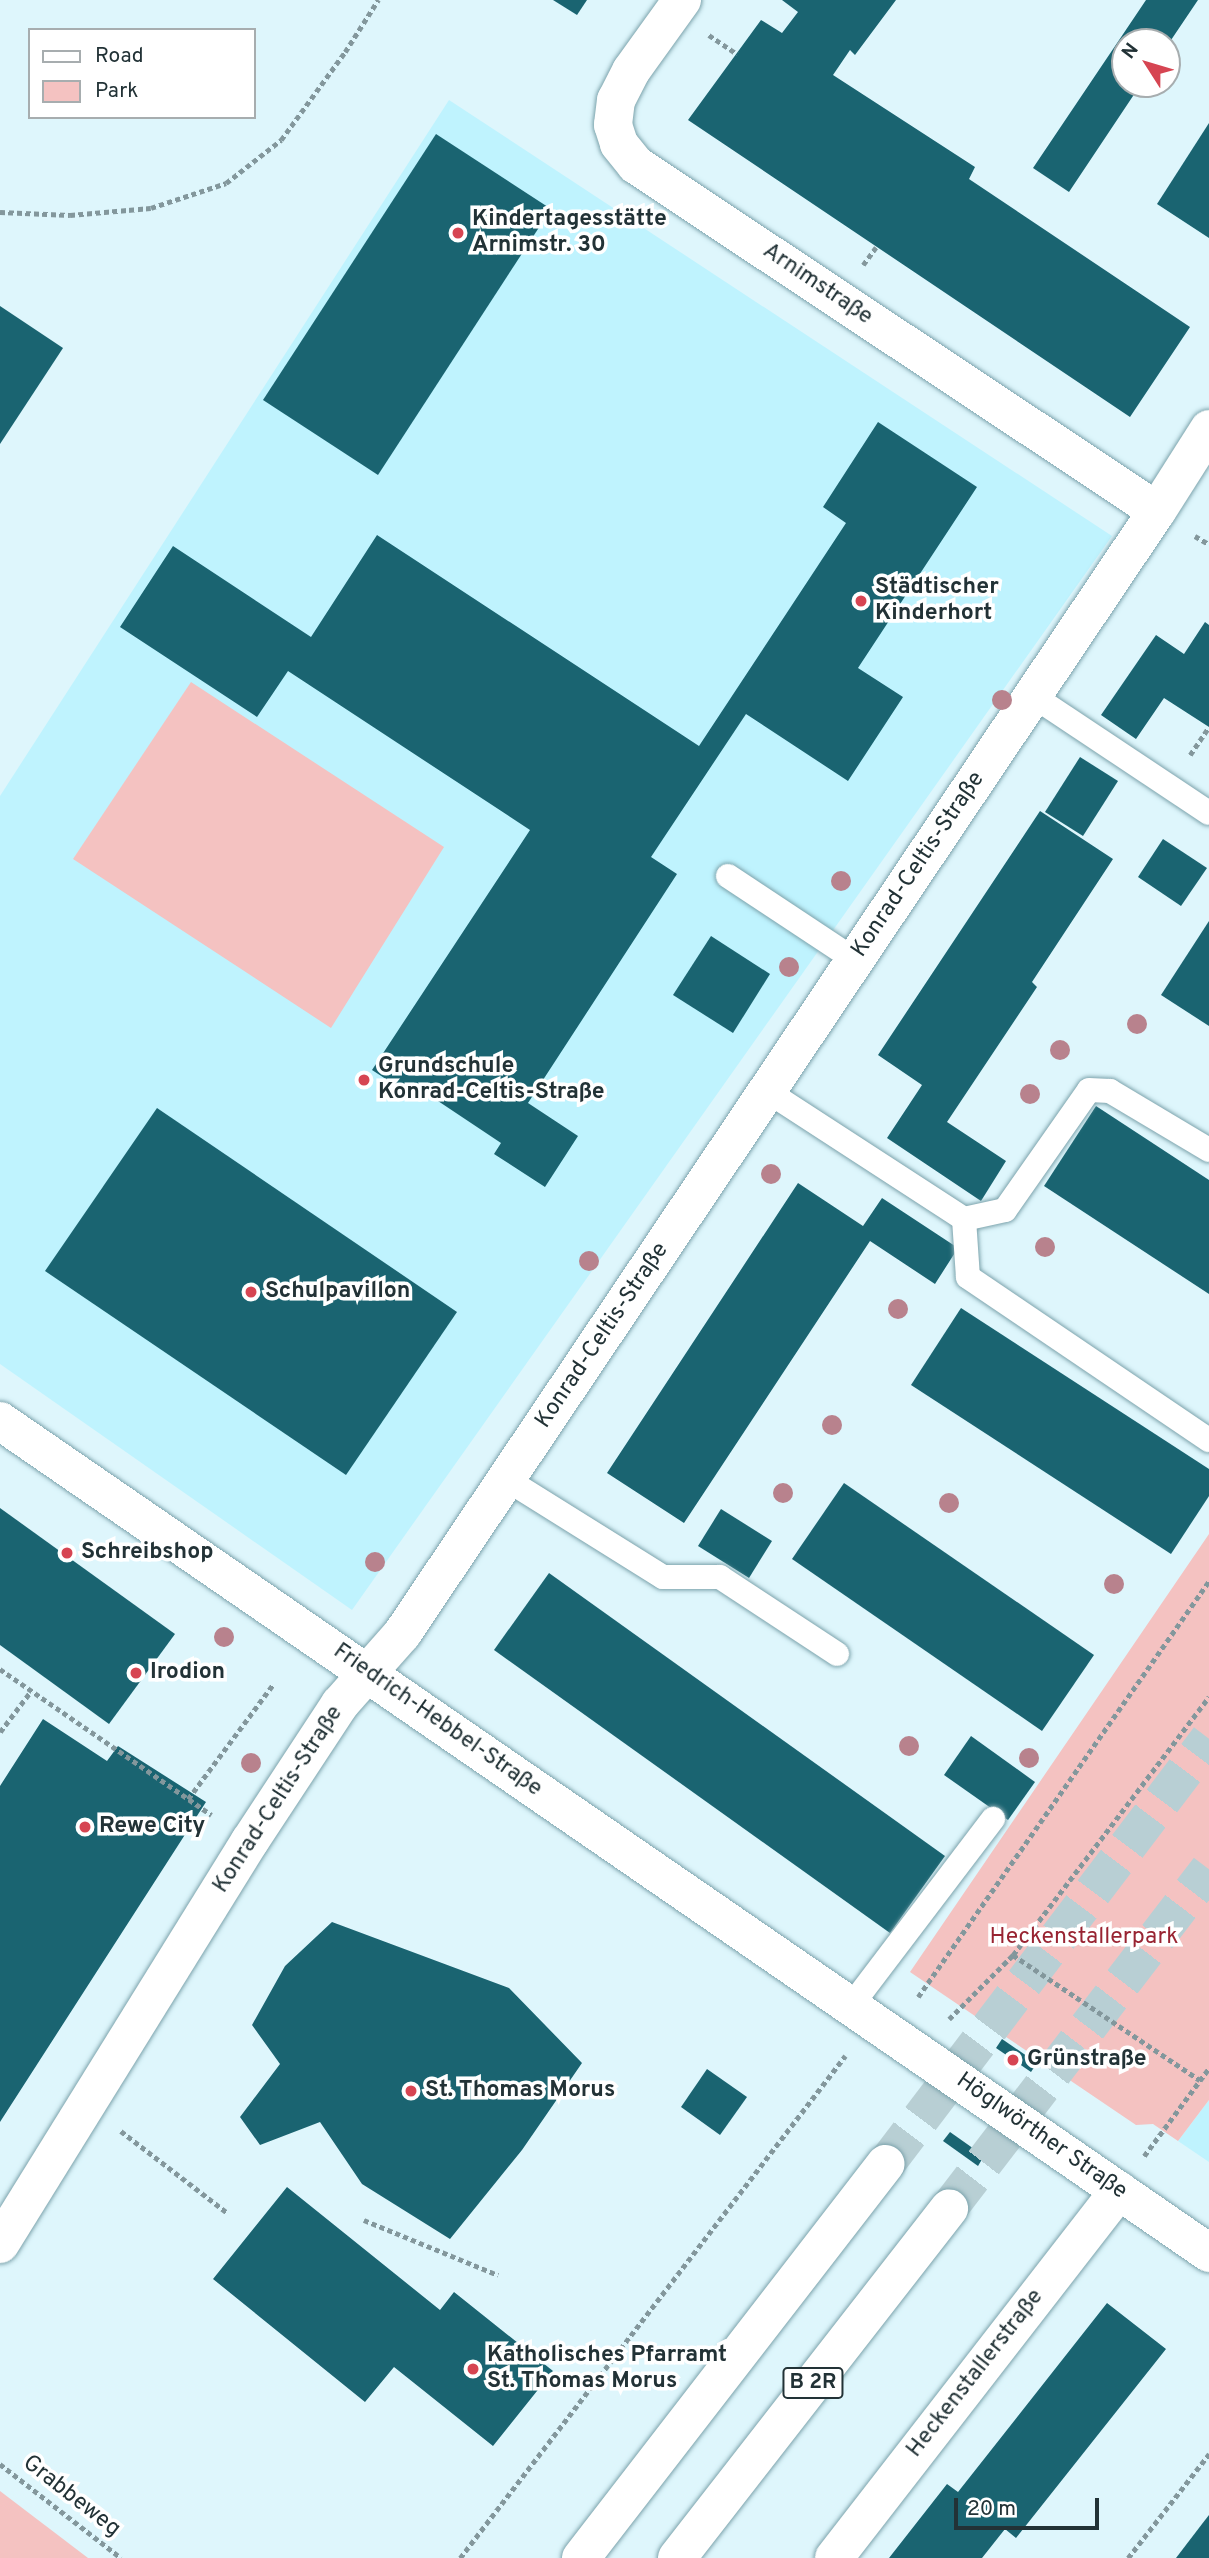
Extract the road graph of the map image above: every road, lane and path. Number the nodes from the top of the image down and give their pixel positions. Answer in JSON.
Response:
{"nodes":[{"id":1,"x":378,"y":0,"type":"edge"},
{"id":2,"x":681,"y":0,"type":"edge"},
{"id":3,"x":716,"y":40,"type":"dead end"},
{"id":4,"x":737,"y":54,"type":"dead end"},
{"id":5,"x":0,"y":212,"type":"edge"},
{"id":6,"x":1207,"y":435,"type":"edge"},
{"id":7,"x":1157,"y":511,"type":"junction"},
{"id":8,"x":1033,"y":696,"type":"junction"},
{"id":9,"x":1209,"y":813,"type":"edge"},
{"id":10,"x":728,"y":876,"type":"dead end"},
{"id":11,"x":855,"y":960,"type":"junction"},
{"id":12,"x":767,"y":1091,"type":"junction"},
{"id":13,"x":1209,"y":1150,"type":"edge"},
{"id":14,"x":964,"y":1219,"type":"junction"},
{"id":15,"x":0,"y":1421,"type":"edge"},
{"id":16,"x":1209,"y":1440,"type":"edge"},
{"id":17,"x":506,"y":1479,"type":"junction"},
{"id":18,"x":1209,"y":1581,"type":"edge"},
{"id":19,"x":837,"y":1654,"type":"dead end"},
{"id":20,"x":0,"y":1668,"type":"edge"},
{"id":21,"x":370,"y":1674,"type":"junction"},
{"id":22,"x":274,"y":1683,"type":"dead end"},
{"id":23,"x":31,"y":1691,"type":"junction"},
{"id":24,"x":1209,"y":1697,"type":"edge"},
{"id":25,"x":0,"y":1732,"type":"edge"},
{"id":26,"x":188,"y":1799,"type":"junction"},
{"id":27,"x":993,"y":1819,"type":"dead end"},
{"id":28,"x":250,"y":1841,"type":"junction"},
{"id":29,"x":1013,"y":1955,"type":"junction"},
{"id":30,"x":918,"y":1997,"type":"dead end"},
{"id":31,"x":862,"y":2014,"type":"junction"},
{"id":32,"x":949,"y":2020,"type":"dead end"},
{"id":33,"x":848,"y":2053,"type":"dead end"},
{"id":34,"x":1209,"y":2068,"type":"edge"},
{"id":35,"x":1200,"y":2080,"type":"junction"},
{"id":36,"x":88,"y":2105,"type":"junction"},
{"id":37,"x":1145,"y":2154,"type":"dead end"},
{"id":38,"x":886,"y":2164,"type":"tunnel mouth"},
{"id":39,"x":1119,"y":2191,"type":"junction"},
{"id":40,"x":949,"y":2208,"type":"tunnel mouth"},
{"id":41,"x":226,"y":2212,"type":"dead end"},
{"id":42,"x":364,"y":2220,"type":"dead end"},
{"id":43,"x":0,"y":2244,"type":"edge"},
{"id":44,"x":1209,"y":2253,"type":"edge"},
{"id":45,"x":498,"y":2276,"type":"dead end"},
{"id":46,"x":1209,"y":2454,"type":"edge"},
{"id":47,"x":0,"y":2464,"type":"edge"},
{"id":48,"x":121,"y":2558,"type":"edge"},
{"id":49,"x":460,"y":2558,"type":"edge"},
{"id":50,"x":581,"y":2558,"type":"edge"},
{"id":51,"x":677,"y":2558,"type":"edge"},
{"id":52,"x":834,"y":2558,"type":"edge"},
{"id":53,"x":1128,"y":2558,"type":"edge"}],
"edges":[{"from":1,"to":5,"type":"path"},
{"from":2,"to":7,"type":"main road","name":"Arnimstraße"},
{"from":3,"to":4,"type":"path"},
{"from":6,"to":7,"type":"main road","name":"Konrad-Celtis-Straße"},
{"from":7,"to":8,"type":"main road","name":"Konrad-Celtis-Straße"},
{"from":8,"to":9,"type":"lane"},
{"from":8,"to":11,"type":"main road","name":"Konrad-Celtis-Straße"},
{"from":10,"to":11,"type":"lane"},
{"from":11,"to":12,"type":"main road","name":"Konrad-Celtis-Straße"},
{"from":12,"to":14,"type":"lane"},
{"from":12,"to":17,"type":"main road","name":"Konrad-Celtis-Straße"},
{"from":13,"to":14,"type":"lane"},
{"from":14,"to":16,"type":"lane"},
{"from":15,"to":21,"type":"main road","name":"Friedrich-Hebbel-Straße"},
{"from":17,"to":19,"type":"lane"},
{"from":17,"to":21,"type":"main road","name":"Konrad-Celtis-Straße"},
{"from":18,"to":30,"type":"path"},
{"from":20,"to":23,"type":"path"},
{"from":21,"to":28,"type":"main road","name":"Konrad-Celtis-Straße"},
{"from":21,"to":31,"type":"main road","name":"Friedrich-Hebbel-Straße"},
{"from":22,"to":26,"type":"path"},
{"from":23,"to":25,"type":"path"},
{"from":23,"to":26,"type":"path"},
{"from":24,"to":29,"type":"path"},
{"from":26,"to":28,"type":"path"},
{"from":27,"to":31,"type":"lane"},
{"from":28,"to":36,"type":"main road","name":"Konrad-Celtis-Straße"},
{"from":29,"to":32,"type":"path"},
{"from":29,"to":35,"type":"path"},
{"from":31,"to":39,"type":"main road","name":"Höglwörther Straße"},
{"from":33,"to":49,"type":"path"},
{"from":34,"to":35,"type":"path"},
{"from":35,"to":37,"type":"path"},
{"from":36,"to":41,"type":"path"},
{"from":36,"to":43,"type":"main road","name":"Konrad-Celtis-Straße"},
{"from":38,"to":50,"type":"main road"},
{"from":39,"to":44,"type":"main road","name":"Höglwörther Straße"},
{"from":39,"to":52,"type":"main road","name":"Heckenstallerstraße"},
{"from":40,"to":51,"type":"main road","number":"B 2R"},
{"from":42,"to":45,"type":"path"},
{"from":46,"to":53,"type":"path"},
{"from":47,"to":48,"type":"path","name":"Grabbeweg"}]}
